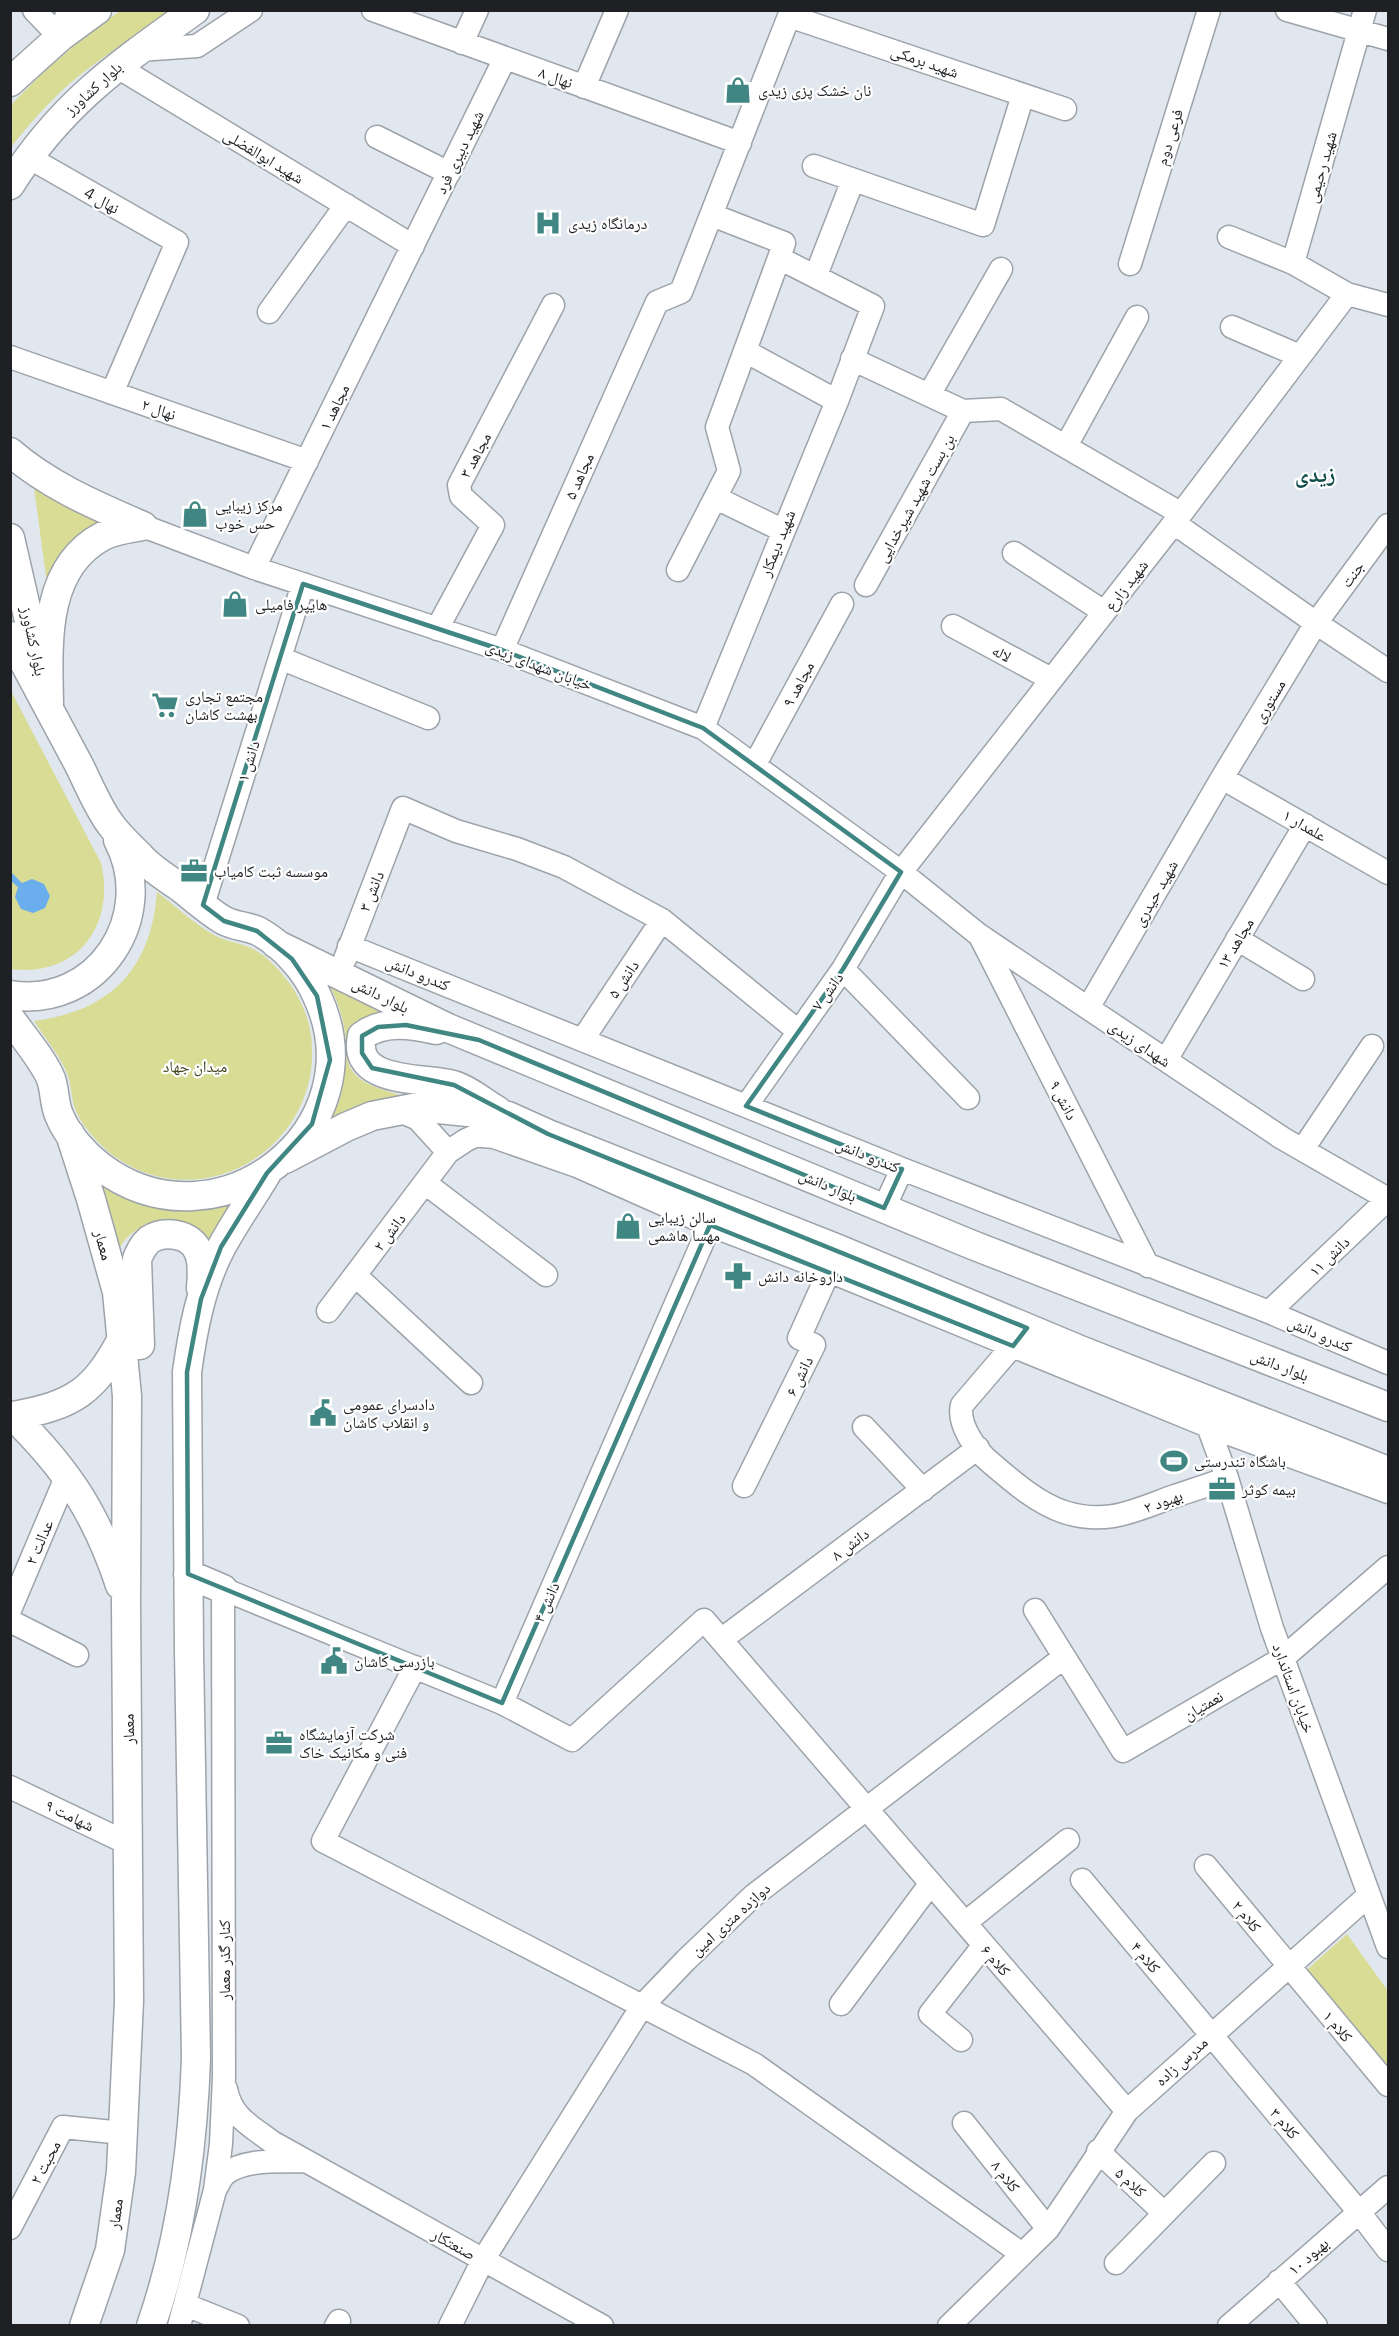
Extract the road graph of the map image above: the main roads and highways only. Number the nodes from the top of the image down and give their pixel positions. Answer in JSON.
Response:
{"nodes":[{"id":1,"x":97,"y":10,"type":"edge"},
{"id":2,"x":195,"y":10,"type":"edge"},
{"id":3,"x":64,"y":23,"type":"edge"},
{"id":4,"x":10,"y":82,"type":"edge"},
{"id":5,"x":10,"y":185,"type":"edge"},
{"id":6,"x":10,"y":452,"type":"edge"},
{"id":7,"x":10,"y":538,"type":"edge"},
{"id":8,"x":10,"y":636,"type":"edge"},
{"id":9,"x":49,"y":709,"type":"junction"},
{"id":10,"x":110,"y":824,"type":"junction"},
{"id":11,"x":276,"y":944,"type":"junction"},
{"id":12,"x":10,"y":995,"type":"edge"},
{"id":13,"x":10,"y":1018,"type":"edge"},
{"id":14,"x":478,"y":1040,"type":"junction"},
{"id":15,"x":508,"y":1116,"type":"junction"},
{"id":16,"x":70,"y":1134,"type":"junction"},
{"id":17,"x":276,"y":1166,"type":"junction"},
{"id":18,"x":201,"y":1299,"type":"junction"},
{"id":19,"x":123,"y":1336,"type":"junction"},
{"id":20,"x":127,"y":1396,"type":"junction"},
{"id":21,"x":1385,"y":1399,"type":"edge"},
{"id":22,"x":12,"y":1415,"type":"edge"},
{"id":23,"x":1389,"y":1471,"type":"edge"},
{"id":24,"x":188,"y":1574,"type":"junction"},
{"id":25,"x":223,"y":1589,"type":"road end"},
{"id":26,"x":126,"y":1605,"type":"junction"},
{"id":27,"x":84,"y":2325,"type":"edge"},
{"id":28,"x":151,"y":2325,"type":"edge"}],
"edges":[{"from":1,"to":3,"type":"main road"},
{"from":2,"to":5,"type":"main road","name":"بلوار کشاورز"},
{"from":3,"to":4,"type":"main road"},
{"from":6,"to":9,"type":"main road"},
{"from":7,"to":9,"type":"main road","name":"بلوار کشاورز"},
{"from":8,"to":9,"type":"main road"},
{"from":9,"to":10,"type":"main road"},
{"from":10,"to":11,"type":"main road"},
{"from":10,"to":12,"type":"main road"},
{"from":11,"to":14,"type":"main road","name":"بلوار دانش"},
{"from":11,"to":17,"type":"main road"},
{"from":13,"to":16,"type":"main road"},
{"from":14,"to":15,"type":"main road"},
{"from":14,"to":21,"type":"main road","name":"بلوار دانش"},
{"from":15,"to":17,"type":"main road"},
{"from":15,"to":23,"type":"main road"},
{"from":16,"to":17,"type":"main road"},
{"from":16,"to":19,"type":"main road","name":"معمار"},
{"from":17,"to":18,"type":"main road"},
{"from":18,"to":20,"type":"main road"},
{"from":18,"to":24,"type":"main road"},
{"from":19,"to":20,"type":"main road","name":"معمار"},
{"from":19,"to":22,"type":"main road"},
{"from":20,"to":26,"type":"main road","name":"معمار"},
{"from":22,"to":26,"type":"main road"},
{"from":24,"to":25,"type":"main road"},
{"from":24,"to":28,"type":"main road"},
{"from":26,"to":27,"type":"main road","name":"معمار"}]}
